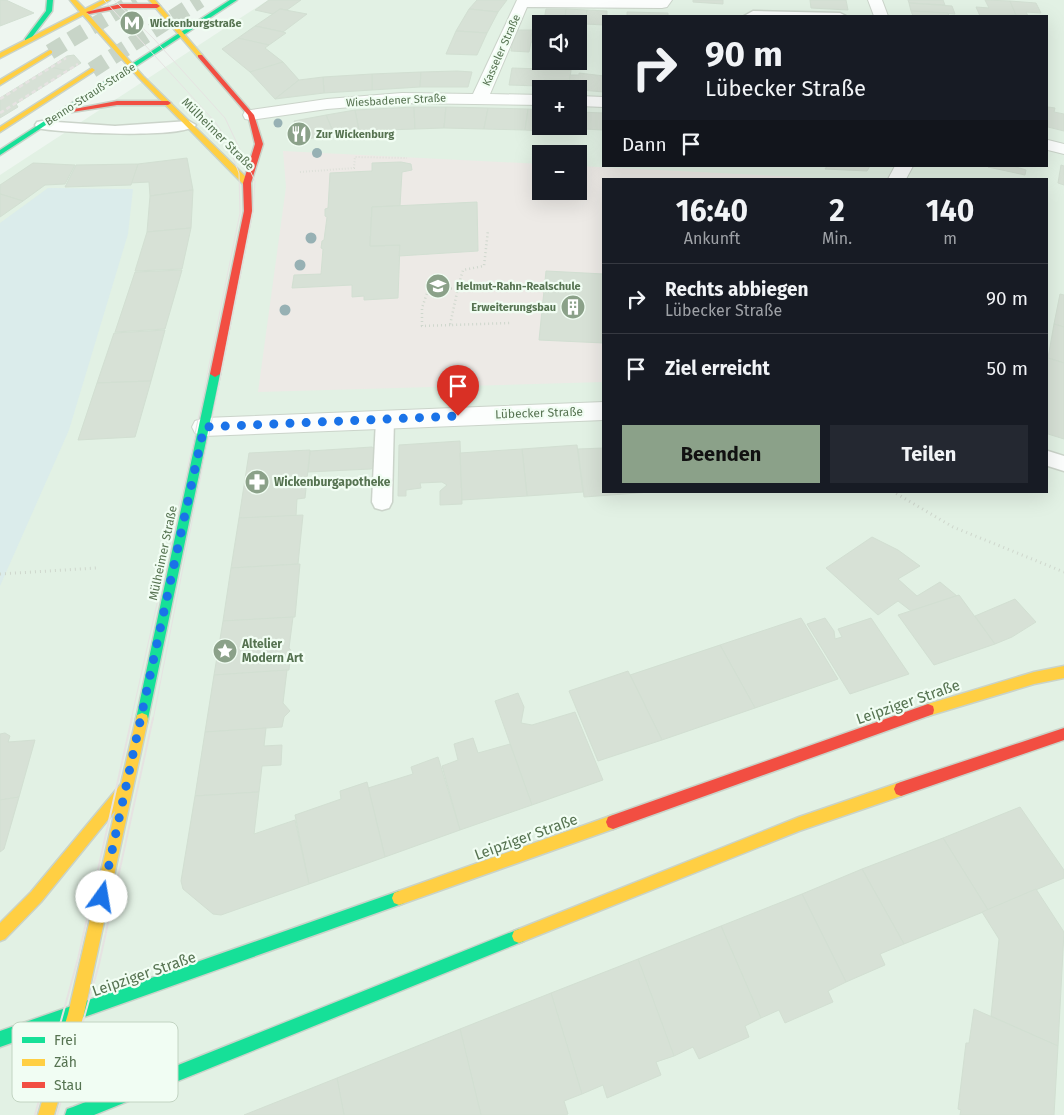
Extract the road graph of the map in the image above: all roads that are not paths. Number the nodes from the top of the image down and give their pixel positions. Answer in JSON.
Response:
{"nodes":[{"id":1,"x":50,"y":0,"type":"edge"},
{"id":2,"x":73,"y":0,"type":"edge"},
{"id":3,"x":107,"y":0,"type":"edge"},
{"id":4,"x":234,"y":0,"type":"edge"},
{"id":5,"x":665,"y":0,"type":"edge"},
{"id":6,"x":875,"y":0,"type":"edge"},
{"id":7,"x":524,"y":2,"type":"edge"},
{"id":8,"x":154,"y":3,"type":"edge"},
{"id":9,"x":86,"y":13,"type":"junction"},
{"id":10,"x":755,"y":15,"type":"edge"},
{"id":11,"x":800,"y":15,"type":"edge"},
{"id":12,"x":881,"y":15,"type":"edge"},
{"id":13,"x":180,"y":36,"type":"junction"},
{"id":14,"x":154,"y":39,"type":"dead end"},
{"id":15,"x":110,"y":41,"type":"junction"},
{"id":16,"x":124,"y":41,"type":"dead end"},
{"id":17,"x":23,"y":45,"type":"junction"},
{"id":18,"x":50,"y":52,"type":"tunnel mouth"},
{"id":19,"x":0,"y":56,"type":"edge"},
{"id":20,"x":131,"y":66,"type":"junction"},
{"id":21,"x":92,"y":70,"type":"tunnel mouth"},
{"id":22,"x":0,"y":83,"type":"edge"},
{"id":23,"x":480,"y":98,"type":"junction"},
{"id":24,"x":532,"y":100,"type":"edge"},
{"id":25,"x":587,"y":101,"type":"edge"},
{"id":26,"x":602,"y":102,"type":"edge"},
{"id":27,"x":168,"y":103,"type":"junction"},
{"id":28,"x":61,"y":112,"type":"junction"},
{"id":29,"x":251,"y":116,"type":"junction"},
{"id":30,"x":42,"y":125,"type":"junction"},
{"id":31,"x":188,"y":125,"type":"junction"},
{"id":32,"x":0,"y":130,"type":"edge"},
{"id":33,"x":1048,"y":145,"type":"edge"},
{"id":34,"x":1064,"y":148,"type":"edge"},
{"id":35,"x":0,"y":153,"type":"edge"},
{"id":36,"x":248,"y":183,"type":"junction"},
{"id":37,"x":602,"y":411,"type":"edge"},
{"id":38,"x":384,"y":419,"type":"junction"},
{"id":39,"x":204,"y":427,"type":"junction"},
{"id":40,"x":1048,"y":458,"type":"edge"},
{"id":41,"x":1064,"y":464,"type":"edge"},
{"id":42,"x":382,"y":502,"type":"dead end"},
{"id":43,"x":1064,"y":672,"type":"edge"},
{"id":44,"x":1063,"y":734,"type":"edge"},
{"id":45,"x":128,"y":785,"type":"junction"},
{"id":46,"x":0,"y":934,"type":"edge"},
{"id":47,"x":76,"y":1014,"type":"junction"},
{"id":48,"x":52,"y":1022,"type":"edge"},
{"id":49,"x":74,"y":1022,"type":"edge"},
{"id":50,"x":12,"y":1035,"type":"edge"},
{"id":51,"x":0,"y":1039,"type":"edge"},
{"id":52,"x":178,"y":1073,"type":"edge"},
{"id":53,"x":50,"y":1102,"type":"edge"},
{"id":54,"x":105,"y":1102,"type":"edge"},
{"id":55,"x":46,"y":1115,"type":"edge"},
{"id":56,"x":73,"y":1115,"type":"edge"}],
"edges":[{"from":1,"to":17,"type":"main road"},
{"from":2,"to":9,"type":"main road"},
{"from":3,"to":9,"type":"main road"},
{"from":4,"to":13,"type":"main road","name":"Benno-Strauß-Straße"},
{"from":5,"to":7,"type":"street","name":"Kasseler Straße"},
{"from":6,"to":12,"type":"street"},
{"from":7,"to":23,"type":"street","name":"Kasseler Straße"},
{"from":8,"to":9,"type":"main road"},
{"from":8,"to":13,"type":"main road"},
{"from":9,"to":15,"type":"main road"},
{"from":9,"to":17,"type":"main road"},
{"from":10,"to":11,"type":"lane"},
{"from":13,"to":14,"type":"main road"},
{"from":13,"to":20,"type":"main road","name":"Benno-Strauß-Straße"},
{"from":13,"to":29,"type":"main road"},
{"from":15,"to":16,"type":"main road"},
{"from":15,"to":20,"type":"main road"},
{"from":17,"to":19,"type":"main road"},
{"from":18,"to":22,"type":"main road"},
{"from":20,"to":27,"type":"main road","name":"Mülheimer Straße"},
{"from":20,"to":28,"type":"main road","name":"Benno-Strauß-Straße"},
{"from":21,"to":32,"type":"main road"},
{"from":23,"to":24,"type":"street","name":"Wiesbadener Straße"},
{"from":23,"to":29,"type":"street","name":"Wiesbadener Straße"},
{"from":25,"to":26,"type":"street"},
{"from":27,"to":28,"type":"main road"},
{"from":27,"to":31,"type":"main road","name":"Mülheimer Straße"},
{"from":28,"to":30,"type":"main road","name":"Benno-Strauß-Straße"},
{"from":29,"to":36,"type":"main road"},
{"from":30,"to":31,"type":"lane"},
{"from":30,"to":35,"type":"main road","name":"Benno-Strauß-Straße"},
{"from":31,"to":36,"type":"main road","name":"Mülheimer Straße"},
{"from":33,"to":34,"type":"street"},
{"from":36,"to":39,"type":"main road","name":"Mülheimer Straße"},
{"from":37,"to":38,"type":"street","name":"Lübecker Straße"},
{"from":38,"to":39,"type":"street","name":"Lübecker Straße"},
{"from":38,"to":42,"type":"lane"},
{"from":39,"to":45,"type":"main road","name":"Mülheimer Straße"},
{"from":40,"to":41,"type":"lane"},
{"from":43,"to":47,"type":"main road","name":"Leipziger Straße"},
{"from":44,"to":52,"type":"main road"},
{"from":45,"to":46,"type":"main road"},
{"from":45,"to":47,"type":"main road","name":"Mülheimer Straße"},
{"from":47,"to":48,"type":"main road","name":"Leipziger Straße"},
{"from":47,"to":49,"type":"main road","name":"Mülheimer Straße"},
{"from":50,"to":51,"type":"main road","name":"Leipziger Straße"},
{"from":53,"to":55,"type":"main road","name":"Mülheimer Straße"},
{"from":54,"to":56,"type":"main road"}]}
